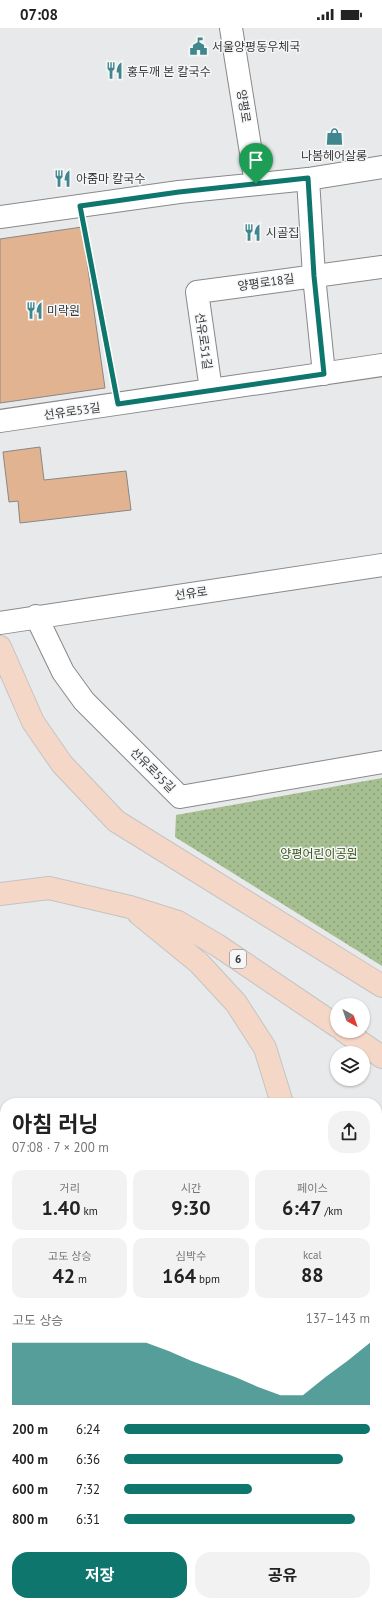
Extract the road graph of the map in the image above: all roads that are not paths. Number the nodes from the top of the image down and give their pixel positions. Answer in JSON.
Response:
{"nodes":[{"id":1,"x":232,"y":28,"type":"edge"},
{"id":2,"x":382,"y":167,"type":"edge"},
{"id":3,"x":308,"y":178,"type":"junction"},
{"id":4,"x":256,"y":184,"type":"junction"},
{"id":5,"x":0,"y":217,"type":"edge"},
{"id":6,"x":382,"y":266,"type":"edge"},
{"id":7,"x":314,"y":276,"type":"junction"},
{"id":8,"x":197,"y":292,"type":"joint"},
{"id":9,"x":382,"y":365,"type":"edge"},
{"id":10,"x":324,"y":374,"type":"junction"},
{"id":11,"x":211,"y":390,"type":"junction"},
{"id":12,"x":0,"y":421,"type":"edge"},
{"id":13,"x":382,"y":565,"type":"edge"},
{"id":14,"x":36,"y":616,"type":"junction"},
{"id":15,"x":0,"y":623,"type":"edge"},
{"id":16,"x":0,"y":647,"type":"edge"},
{"id":17,"x":382,"y":762,"type":"edge"},
{"id":18,"x":0,"y":894,"type":"edge"},
{"id":19,"x":130,"y":907,"type":"junction"},
{"id":20,"x":382,"y":986,"type":"edge"},
{"id":21,"x":330,"y":1021,"type":"edge"},
{"id":22,"x":354,"y":1038,"type":"edge"},
{"id":23,"x":382,"y":1057,"type":"edge"},
{"id":24,"x":280,"y":1098,"type":"edge"}],
"edges":[{"from":1,"to":4,"type":"street","name":"양평로"},
{"from":2,"to":3,"type":"street"},
{"from":3,"to":4,"type":"street"},
{"from":3,"to":7,"type":"street"},
{"from":4,"to":5,"type":"street"},
{"from":6,"to":7,"type":"street","name":"양평로18길"},
{"from":7,"to":8,"type":"street","name":"양평로18길"},
{"from":7,"to":10,"type":"street"},
{"from":8,"to":11,"type":"street","name":"선유로51길"},
{"from":9,"to":10,"type":"street","name":"선유로53길"},
{"from":10,"to":11,"type":"street","name":"선유로53길"},
{"from":11,"to":12,"type":"street","name":"선유로53길"},
{"from":13,"to":14,"type":"street","name":"선유로"},
{"from":14,"to":15,"type":"street","name":"선유로"},
{"from":14,"to":17,"type":"street","name":"선유로55길"},
{"from":16,"to":20,"type":"main road"},
{"from":18,"to":19,"type":"main road","number":"6"},
{"from":19,"to":21,"type":"main road","number":"6"},
{"from":19,"to":24,"type":"main road"},
{"from":22,"to":23,"type":"main road"}]}
